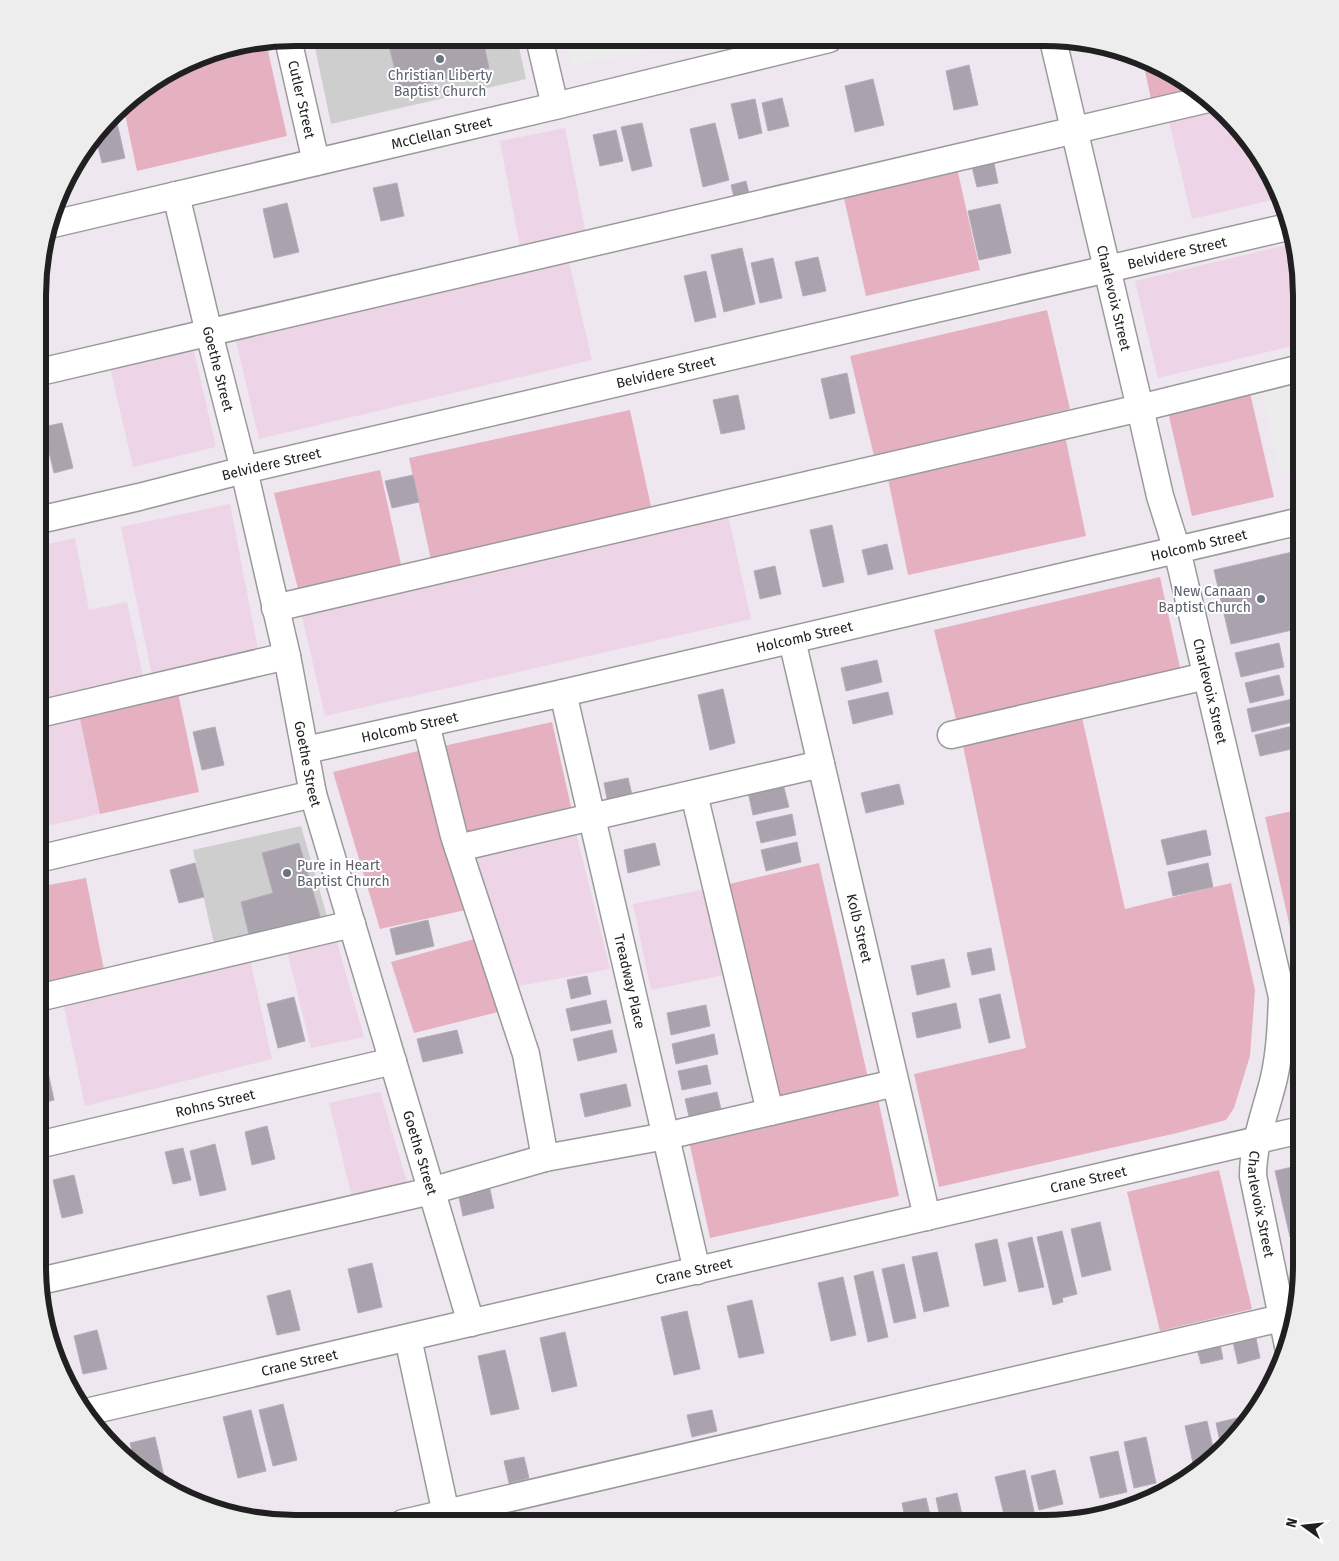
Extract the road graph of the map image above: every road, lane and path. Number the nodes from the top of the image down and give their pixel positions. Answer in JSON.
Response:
{"nodes":[{"id":1,"x":290,"y":46,"type":"edge"},
{"id":2,"x":541,"y":46,"type":"edge"},
{"id":3,"x":780,"y":46,"type":"edge"},
{"id":4,"x":1055,"y":47,"type":"edge"},
{"id":5,"x":1198,"y":100,"type":"edge"},
{"id":6,"x":555,"y":106,"type":"junction"},
{"id":7,"x":1074,"y":131,"type":"junction"},
{"id":8,"x":316,"y":162,"type":"junction"},
{"id":9,"x":176,"y":195,"type":"junction"},
{"id":10,"x":58,"y":219,"type":"edge"},
{"id":11,"x":1283,"y":228,"type":"edge"},
{"id":12,"x":1107,"y":269,"type":"junction"},
{"id":13,"x":209,"y":333,"type":"junction"},
{"id":14,"x":1293,"y":370,"type":"edge"},
{"id":15,"x":46,"y":371,"type":"edge"},
{"id":16,"x":1140,"y":408,"type":"junction"},
{"id":17,"x":244,"y":470,"type":"junction"},
{"id":18,"x":46,"y":518,"type":"edge"},
{"id":19,"x":1293,"y":523,"type":"edge"},
{"id":20,"x":1177,"y":550,"type":"junction"},
{"id":21,"x":275,"y":608,"type":"junction"},
{"id":22,"x":792,"y":640,"type":"junction"},
{"id":23,"x":287,"y":656,"type":"junction"},
{"id":24,"x":1206,"y":676,"type":"junction"},
{"id":25,"x":563,"y":693,"type":"junction"},
{"id":26,"x":46,"y":712,"type":"edge"},
{"id":27,"x":426,"y":724,"type":"junction"},
{"id":28,"x":951,"y":735,"type":"dead end"},
{"id":29,"x":306,"y":750,"type":"junction"},
{"id":30,"x":821,"y":764,"type":"junction"},
{"id":31,"x":313,"y":794,"type":"junction"},
{"id":32,"x":694,"y":794,"type":"junction"},
{"id":33,"x":592,"y":817,"type":"junction"},
{"id":34,"x":458,"y":848,"type":"junction"},
{"id":35,"x":46,"y":857,"type":"edge"},
{"id":36,"x":352,"y":924,"type":"junction"},
{"id":37,"x":46,"y":996,"type":"edge"},
{"id":38,"x":1282,"y":997,"type":"junction"},
{"id":39,"x":1293,"y":1029,"type":"edge"},
{"id":40,"x":393,"y":1062,"type":"junction"},
{"id":41,"x":896,"y":1083,"type":"junction"},
{"id":42,"x":770,"y":1112,"type":"junction"},
{"id":43,"x":1293,"y":1132,"type":"edge"},
{"id":44,"x":666,"y":1136,"type":"junction"},
{"id":45,"x":1257,"y":1140,"type":"junction"},
{"id":46,"x":46,"y":1143,"type":"edge"},
{"id":47,"x":545,"y":1158,"type":"junction"},
{"id":48,"x":431,"y":1190,"type":"junction"},
{"id":49,"x":927,"y":1217,"type":"junction"},
{"id":50,"x":697,"y":1271,"type":"junction"},
{"id":51,"x":47,"y":1279,"type":"edge"},
{"id":52,"x":1288,"y":1315,"type":"edge"},
{"id":53,"x":1288,"y":1317,"type":"edge"},
{"id":54,"x":471,"y":1323,"type":"junction"},
{"id":55,"x":408,"y":1338,"type":"junction"},
{"id":56,"x":93,"y":1410,"type":"edge"},
{"id":57,"x":446,"y":1515,"type":"edge"},
{"id":58,"x":460,"y":1515,"type":"edge"}],
"edges":[{"from":1,"to":8,"type":"street","name":"Cutler Street"},
{"from":2,"to":6,"type":"street"},
{"from":3,"to":6,"type":"street","name":"McClellan Street"},
{"from":4,"to":7,"type":"street","name":"Charlevoix Street"},
{"from":5,"to":7,"type":"street"},
{"from":6,"to":8,"type":"street","name":"McClellan Street"},
{"from":7,"to":12,"type":"street","name":"Charlevoix Street"},
{"from":7,"to":13,"type":"street"},
{"from":8,"to":9,"type":"street","name":"McClellan Street"},
{"from":9,"to":10,"type":"street","name":"McClellan Street"},
{"from":9,"to":13,"type":"street","name":"Goethe Street"},
{"from":11,"to":12,"type":"street","name":"Belvidere Street"},
{"from":12,"to":16,"type":"street","name":"Charlevoix Street"},
{"from":12,"to":17,"type":"street","name":"Belvidere Street"},
{"from":13,"to":15,"type":"street"},
{"from":13,"to":17,"type":"street","name":"Goethe Street"},
{"from":14,"to":16,"type":"street"},
{"from":16,"to":20,"type":"street","name":"Charlevoix Street"},
{"from":16,"to":21,"type":"street"},
{"from":17,"to":18,"type":"street","name":"Belvidere Street"},
{"from":17,"to":21,"type":"street","name":"Goethe Street"},
{"from":19,"to":20,"type":"street","name":"Holcomb Street"},
{"from":20,"to":22,"type":"street","name":"Holcomb Street"},
{"from":20,"to":24,"type":"street","name":"Charlevoix Street"},
{"from":21,"to":23,"type":"street","name":"Goethe Street"},
{"from":22,"to":25,"type":"street","name":"Holcomb Street"},
{"from":22,"to":30,"type":"street","name":"Kolb Street"},
{"from":23,"to":26,"type":"street"},
{"from":23,"to":29,"type":"street","name":"Goethe Street"},
{"from":24,"to":28,"type":"street"},
{"from":24,"to":38,"type":"street","name":"Charlevoix Street"},
{"from":25,"to":27,"type":"street","name":"Holcomb Street"},
{"from":25,"to":33,"type":"street","name":"Treadway Place"},
{"from":27,"to":29,"type":"street","name":"Holcomb Street"},
{"from":27,"to":34,"type":"street"},
{"from":29,"to":31,"type":"street","name":"Goethe Street"},
{"from":30,"to":32,"type":"street"},
{"from":30,"to":41,"type":"street","name":"Kolb Street"},
{"from":31,"to":35,"type":"street"},
{"from":31,"to":36,"type":"street","name":"Goethe Street"},
{"from":32,"to":33,"type":"street"},
{"from":32,"to":42,"type":"street"},
{"from":33,"to":34,"type":"street"},
{"from":33,"to":44,"type":"street","name":"Treadway Place"},
{"from":34,"to":47,"type":"street"},
{"from":36,"to":37,"type":"street"},
{"from":36,"to":40,"type":"street","name":"Goethe Street"},
{"from":38,"to":39,"type":"street"},
{"from":38,"to":45,"type":"street","name":"Charlevoix Street"},
{"from":40,"to":46,"type":"street","name":"Rohns Street"},
{"from":40,"to":48,"type":"street","name":"Goethe Street"},
{"from":41,"to":42,"type":"street"},
{"from":41,"to":49,"type":"street","name":"Kolb Street"},
{"from":42,"to":44,"type":"street"},
{"from":43,"to":45,"type":"street","name":"Crane Street"},
{"from":44,"to":47,"type":"street"},
{"from":44,"to":50,"type":"street","name":"Treadway Place"},
{"from":45,"to":49,"type":"street","name":"Crane Street"},
{"from":45,"to":52,"type":"street","name":"Charlevoix Street"},
{"from":47,"to":48,"type":"street"},
{"from":48,"to":51,"type":"street"},
{"from":48,"to":54,"type":"street","name":"Goethe Street"},
{"from":49,"to":50,"type":"street","name":"Crane Street"},
{"from":50,"to":54,"type":"street","name":"Crane Street"},
{"from":53,"to":58,"type":"street"},
{"from":54,"to":55,"type":"street","name":"Crane Street"},
{"from":55,"to":56,"type":"street","name":"Crane Street"},
{"from":55,"to":57,"type":"street"}]}
